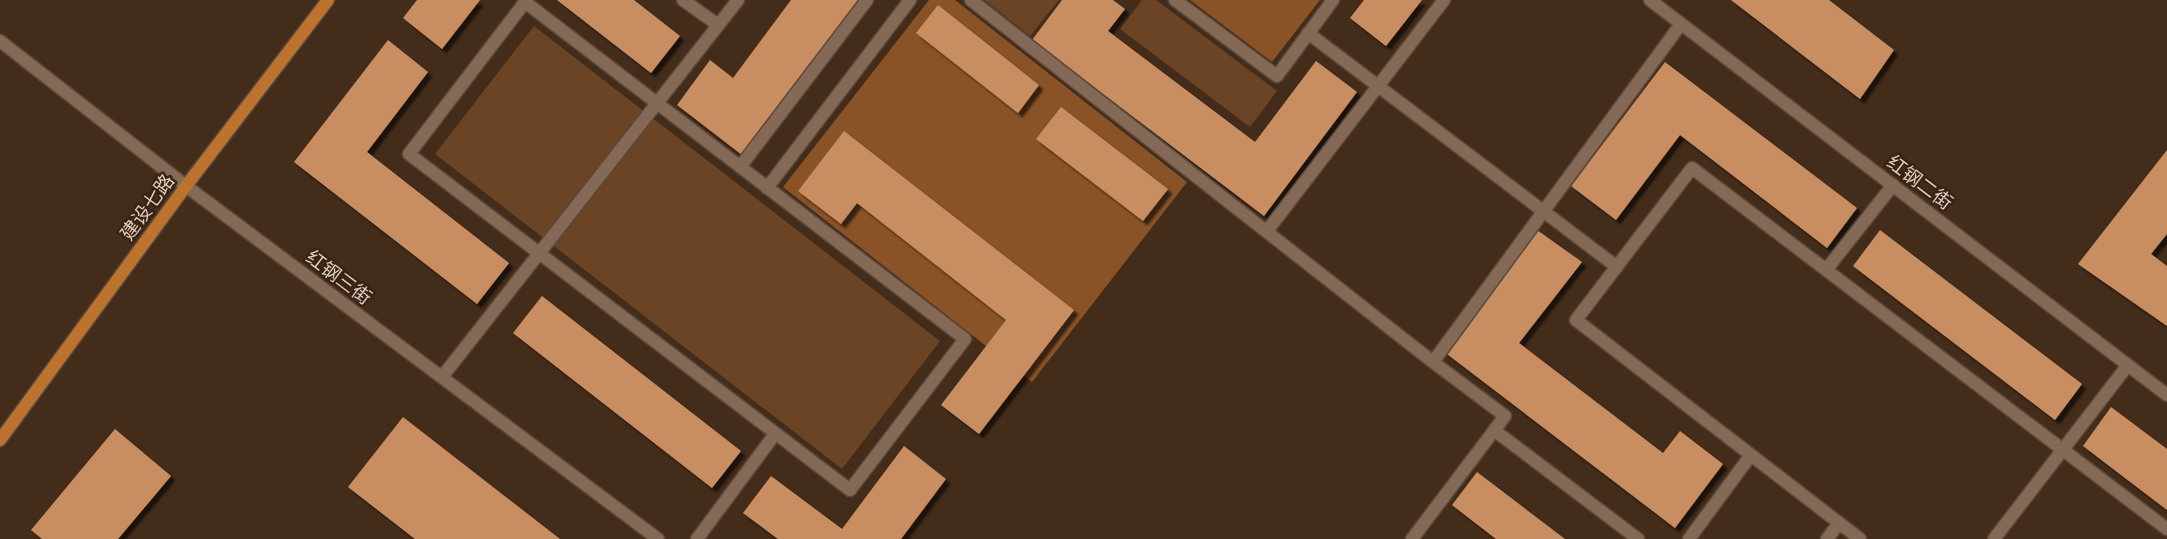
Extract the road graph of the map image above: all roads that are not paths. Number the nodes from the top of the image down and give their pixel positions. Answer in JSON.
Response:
{"nodes":[{"id":1,"x":328,"y":0,"type":"edge"},
{"id":2,"x":683,"y":0,"type":"edge"},
{"id":3,"x":738,"y":0,"type":"edge"},
{"id":4,"x":867,"y":0,"type":"edge"},
{"id":5,"x":910,"y":0,"type":"edge"},
{"id":6,"x":971,"y":0,"type":"edge"},
{"id":7,"x":1175,"y":0,"type":"edge"},
{"id":8,"x":1333,"y":0,"type":"edge"},
{"id":9,"x":1444,"y":0,"type":"edge"},
{"id":10,"x":1650,"y":0,"type":"edge"},
{"id":11,"x":1681,"y":24,"type":"junction"},
{"id":12,"x":718,"y":25,"type":"junction"},
{"id":13,"x":1308,"y":33,"type":"junction"},
{"id":14,"x":0,"y":41,"type":"edge"},
{"id":15,"x":1378,"y":86,"type":"junction"},
{"id":16,"x":657,"y":104,"type":"junction"},
{"id":17,"x":740,"y":168,"type":"junction"},
{"id":18,"x":1893,"y":185,"type":"junction"},
{"id":19,"x":186,"y":186,"type":"junction"},
{"id":20,"x":767,"y":188,"type":"junction"},
{"id":21,"x":1544,"y":211,"type":"junction"},
{"id":22,"x":1267,"y":231,"type":"junction"},
{"id":23,"x":539,"y":254,"type":"junction"},
{"id":24,"x":1617,"y":266,"type":"junction"},
{"id":25,"x":1826,"y":270,"type":"junction"},
{"id":26,"x":1433,"y":362,"type":"junction"},
{"id":27,"x":2128,"y":365,"type":"junction"},
{"id":28,"x":442,"y":377,"type":"junction"},
{"id":29,"x":2167,"y":395,"type":"edge"},
{"id":30,"x":1494,"y":430,"type":"junction"},
{"id":31,"x":775,"y":434,"type":"junction"},
{"id":32,"x":0,"y":440,"type":"edge"},
{"id":33,"x":2063,"y":450,"type":"junction"},
{"id":34,"x":1751,"y":454,"type":"junction"},
{"id":35,"x":1839,"y":523,"type":"junction"},
{"id":36,"x":2167,"y":529,"type":"edge"},
{"id":37,"x":658,"y":539,"type":"edge"},
{"id":38,"x":697,"y":539,"type":"edge"},
{"id":39,"x":1412,"y":539,"type":"edge"},
{"id":40,"x":1638,"y":539,"type":"edge"},
{"id":41,"x":1689,"y":539,"type":"edge"},
{"id":42,"x":1827,"y":539,"type":"edge"},
{"id":43,"x":1860,"y":539,"type":"edge"},
{"id":44,"x":1994,"y":539,"type":"edge"}],
"edges":[{"from":1,"to":19,"type":"main road","name":"建设七路"},
{"from":2,"to":12,"type":"street"},
{"from":3,"to":12,"type":"street"},
{"from":4,"to":17,"type":"street"},
{"from":5,"to":20,"type":"street"},
{"from":6,"to":22,"type":"street"},
{"from":7,"to":13,"type":"street"},
{"from":8,"to":13,"type":"street"},
{"from":9,"to":15,"type":"street"},
{"from":10,"to":11,"type":"street","name":"红钢二街"},
{"from":11,"to":18,"type":"street","name":"红钢二街"},
{"from":11,"to":21,"type":"street"},
{"from":12,"to":16,"type":"street"},
{"from":13,"to":15,"type":"street"},
{"from":14,"to":19,"type":"street","name":"红钢三街"},
{"from":15,"to":21,"type":"street"},
{"from":15,"to":22,"type":"street"},
{"from":16,"to":17,"type":"street"},
{"from":16,"to":23,"type":"street"},
{"from":16,"to":23,"type":"street"},
{"from":17,"to":20,"type":"street"},
{"from":18,"to":25,"type":"street"},
{"from":18,"to":27,"type":"street","name":"红钢二街"},
{"from":19,"to":28,"type":"street","name":"红钢三街"},
{"from":19,"to":32,"type":"main road","name":"建设七路"},
{"from":20,"to":31,"type":"street"},
{"from":21,"to":24,"type":"street"},
{"from":21,"to":26,"type":"street"},
{"from":22,"to":26,"type":"street"},
{"from":23,"to":28,"type":"street"},
{"from":23,"to":31,"type":"street"},
{"from":24,"to":25,"type":"street"},
{"from":24,"to":34,"type":"street"},
{"from":25,"to":33,"type":"street"},
{"from":26,"to":30,"type":"street"},
{"from":27,"to":29,"type":"street","name":"红钢二街"},
{"from":27,"to":33,"type":"street"},
{"from":28,"to":37,"type":"street","name":"红钢三街"},
{"from":30,"to":39,"type":"street"},
{"from":30,"to":40,"type":"street"},
{"from":31,"to":38,"type":"street"},
{"from":33,"to":36,"type":"street"},
{"from":33,"to":44,"type":"street"},
{"from":34,"to":35,"type":"street"},
{"from":34,"to":41,"type":"street"},
{"from":35,"to":42,"type":"street"},
{"from":35,"to":43,"type":"street"}]}
